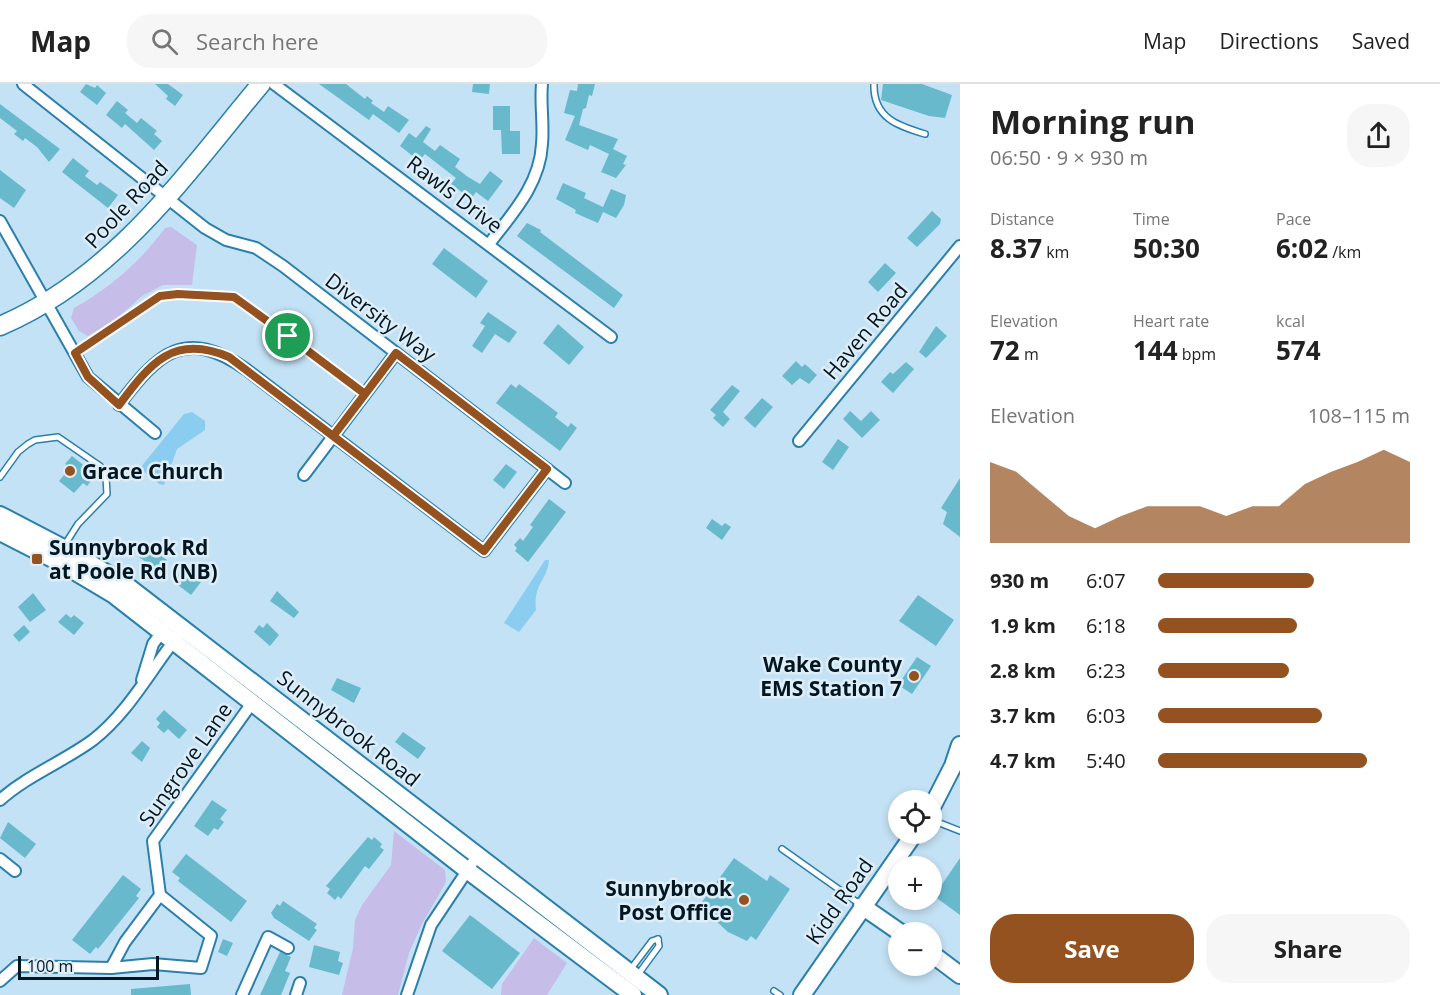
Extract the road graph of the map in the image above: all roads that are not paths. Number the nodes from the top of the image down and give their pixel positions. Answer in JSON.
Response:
{"nodes":[{"id":1,"x":23,"y":84,"type":"edge"},
{"id":2,"x":261,"y":84,"type":"edge"},
{"id":3,"x":274,"y":84,"type":"edge"},
{"id":4,"x":542,"y":84,"type":"edge"},
{"id":5,"x":874,"y":84,"type":"edge"},
{"id":6,"x":926,"y":134,"type":"dead end"},
{"id":7,"x":166,"y":197,"type":"junction"},
{"id":8,"x":0,"y":222,"type":"edge"},
{"id":9,"x":489,"y":244,"type":"junction"},
{"id":10,"x":960,"y":246,"type":"edge"},
{"id":11,"x":45,"y":304,"type":"junction"},
{"id":12,"x":0,"y":326,"type":"edge"},
{"id":13,"x":611,"y":337,"type":"dead end"},
{"id":14,"x":75,"y":353,"type":"junction"},
{"id":15,"x":396,"y":353,"type":"junction"},
{"id":16,"x":365,"y":394,"type":"junction"},
{"id":17,"x":119,"y":405,"type":"junction"},
{"id":18,"x":154,"y":433,"type":"dead end"},
{"id":19,"x":333,"y":436,"type":"junction"},
{"id":20,"x":799,"y":441,"type":"dead end"},
{"id":21,"x":547,"y":469,"type":"junction"},
{"id":22,"x":304,"y":476,"type":"dead end"},
{"id":23,"x":0,"y":477,"type":"edge"},
{"id":24,"x":565,"y":483,"type":"dead end"},
{"id":25,"x":0,"y":514,"type":"edge"},
{"id":26,"x":0,"y":531,"type":"edge"},
{"id":27,"x":63,"y":547,"type":"junction"},
{"id":28,"x":172,"y":631,"type":"junction"},
{"id":29,"x":252,"y":703,"type":"junction"},
{"id":30,"x":960,"y":745,"type":"edge"},
{"id":31,"x":957,"y":767,"type":"edge"},
{"id":32,"x":942,"y":791,"type":"edge"},
{"id":33,"x":0,"y":800,"type":"edge"},
{"id":34,"x":942,"y":824,"type":"edge"},
{"id":35,"x":960,"y":831,"type":"edge"},
{"id":36,"x":907,"y":844,"type":"edge"},
{"id":37,"x":782,"y":849,"type":"dead end"},
{"id":38,"x":477,"y":856,"type":"junction"},
{"id":39,"x":0,"y":859,"type":"edge"},
{"id":40,"x":467,"y":870,"type":"junction"},
{"id":41,"x":15,"y":871,"type":"dead end"},
{"id":42,"x":160,"y":895,"type":"junction"},
{"id":43,"x":862,"y":906,"type":"junction"},
{"id":44,"x":888,"y":924,"type":"edge"},
{"id":45,"x":288,"y":948,"type":"dead end"},
{"id":46,"x":942,"y":962,"type":"edge"},
{"id":47,"x":111,"y":968,"type":"junction"},
{"id":48,"x":632,"y":975,"type":"junction"},
{"id":49,"x":960,"y":975,"type":"edge"},
{"id":50,"x":0,"y":981,"type":"edge"},
{"id":51,"x":300,"y":983,"type":"dead end"},
{"id":52,"x":774,"y":991,"type":"dead end"},
{"id":53,"x":242,"y":995,"type":"edge"},
{"id":54,"x":296,"y":995,"type":"edge"},
{"id":55,"x":407,"y":995,"type":"edge"},
{"id":56,"x":633,"y":995,"type":"edge"},
{"id":57,"x":659,"y":995,"type":"edge"},
{"id":58,"x":780,"y":995,"type":"edge"},
{"id":59,"x":802,"y":995,"type":"edge"}],
"edges":[{"from":1,"to":7,"type":"street","name":"Diversity Way"},
{"from":2,"to":7,"type":"main road","name":"Poole Road"},
{"from":3,"to":9,"type":"street","name":"Rawls Drive"},
{"from":4,"to":9,"type":"street"},
{"from":5,"to":6,"type":"lane"},
{"from":7,"to":11,"type":"main road","name":"Poole Road"},
{"from":7,"to":15,"type":"street","name":"Diversity Way"},
{"from":8,"to":11,"type":"street"},
{"from":9,"to":13,"type":"street","name":"Rawls Drive"},
{"from":10,"to":20,"type":"street","name":"Haven Road"},
{"from":11,"to":12,"type":"main road","name":"Poole Road"},
{"from":11,"to":14,"type":"street"},
{"from":14,"to":16,"type":"lane"},
{"from":14,"to":17,"type":"street"},
{"from":15,"to":16,"type":"street"},
{"from":15,"to":21,"type":"street","name":"Diversity Way"},
{"from":16,"to":19,"type":"street"},
{"from":17,"to":18,"type":"street"},
{"from":17,"to":19,"type":"street"},
{"from":19,"to":21,"type":"street"},
{"from":19,"to":22,"type":"street"},
{"from":21,"to":24,"type":"street","name":"Diversity Way"},
{"from":23,"to":27,"type":"lane"},
{"from":25,"to":27,"type":"main road","name":"Sunnybrook Road"},
{"from":26,"to":27,"type":"main road"},
{"from":26,"to":28,"type":"main road","name":"Sunnybrook Road"},
{"from":27,"to":28,"type":"main road","name":"Sunnybrook Road"},
{"from":28,"to":29,"type":"main road","name":"Sunnybrook Road"},
{"from":28,"to":33,"type":"street"},
{"from":28,"to":38,"type":"main road","name":"Sunnybrook Road"},
{"from":29,"to":40,"type":"main road","name":"Sunnybrook Road"},
{"from":29,"to":42,"type":"street","name":"Sungrove Lane"},
{"from":30,"to":31,"type":"main road"},
{"from":31,"to":32,"type":"main road"},
{"from":34,"to":35,"type":"lane"},
{"from":36,"to":43,"type":"main road","name":"Kidd Road"},
{"from":37,"to":43,"type":"lane"},
{"from":38,"to":40,"type":"street"},
{"from":38,"to":48,"type":"main road","name":"Sunnybrook Road"},
{"from":39,"to":41,"type":"street"},
{"from":40,"to":55,"type":"street"},
{"from":40,"to":56,"type":"main road","name":"Sunnybrook Road"},
{"from":42,"to":47,"type":"street"},
{"from":42,"to":47,"type":"street"},
{"from":43,"to":44,"type":"main road"},
{"from":43,"to":59,"type":"main road","name":"Kidd Road"},
{"from":45,"to":53,"type":"street"},
{"from":46,"to":49,"type":"main road"},
{"from":47,"to":50,"type":"street"},
{"from":48,"to":48,"type":"lane"},
{"from":48,"to":57,"type":"main road","name":"Sunnybrook Road"},
{"from":51,"to":54,"type":"street"},
{"from":52,"to":58,"type":"lane"}]}
